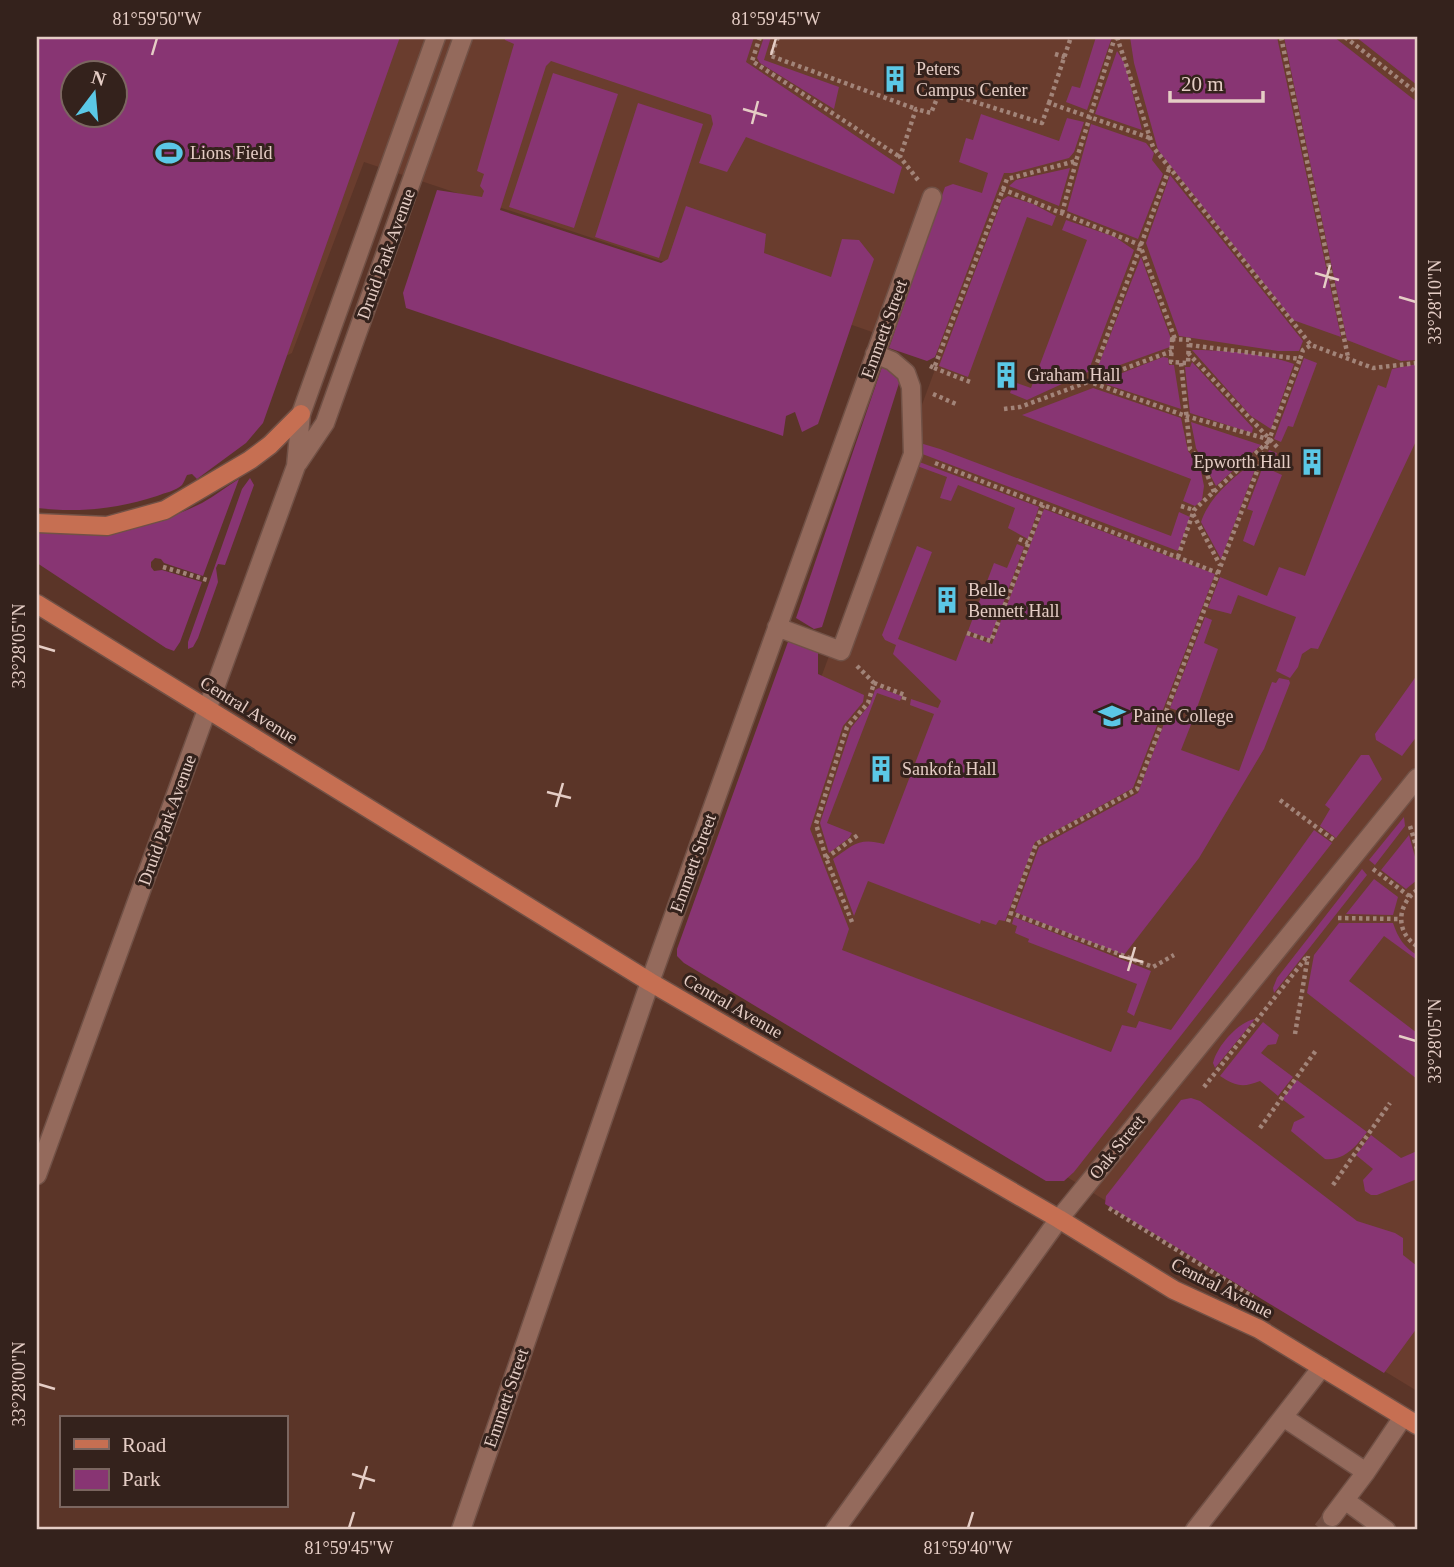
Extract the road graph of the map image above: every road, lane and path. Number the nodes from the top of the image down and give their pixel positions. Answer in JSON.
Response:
{"nodes":[{"id":1,"x":436,"y":37,"type":"edge"},
{"id":2,"x":463,"y":37,"type":"edge"},
{"id":3,"x":760,"y":37,"type":"edge"},
{"id":4,"x":778,"y":37,"type":"edge"},
{"id":5,"x":1071,"y":37,"type":"edge"},
{"id":6,"x":1116,"y":37,"type":"edge"},
{"id":7,"x":1281,"y":37,"type":"edge"},
{"id":8,"x":1345,"y":37,"type":"edge"},
{"id":9,"x":1055,"y":54,"type":"dead end"},
{"id":10,"x":1065,"y":57,"type":"junction"},
{"id":11,"x":1417,"y":93,"type":"edge"},
{"id":12,"x":1049,"y":103,"type":"junction"},
{"id":13,"x":916,"y":108,"type":"junction"},
{"id":14,"x":1089,"y":117,"type":"junction"},
{"id":15,"x":1150,"y":138,"type":"junction"},
{"id":16,"x":900,"y":157,"type":"junction"},
{"id":17,"x":1076,"y":161,"type":"junction"},
{"id":18,"x":1169,"y":169,"type":"junction"},
{"id":19,"x":1002,"y":189,"type":"junction"},
{"id":20,"x":932,"y":197,"type":"joint"},
{"id":21,"x":1062,"y":213,"type":"junction"},
{"id":22,"x":1140,"y":245,"type":"junction"},
{"id":23,"x":1175,"y":339,"type":"junction"},
{"id":24,"x":1189,"y":345,"type":"junction"},
{"id":25,"x":1311,"y":345,"type":"junction"},
{"id":26,"x":1172,"y":351,"type":"junction"},
{"id":27,"x":1188,"y":353,"type":"junction"},
{"id":28,"x":875,"y":354,"type":"junction"},
{"id":29,"x":1348,"y":357,"type":"junction"},
{"id":30,"x":1300,"y":359,"type":"junction"},
{"id":31,"x":921,"y":363,"type":"dead end"},
{"id":32,"x":1181,"y":363,"type":"junction"},
{"id":33,"x":1417,"y":363,"type":"edge"},
{"id":34,"x":934,"y":368,"type":"junction"},
{"id":35,"x":1090,"y":382,"type":"junction"},
{"id":36,"x":973,"y":383,"type":"dead end"},
{"id":37,"x":1004,"y":409,"type":"dead end"},
{"id":38,"x":301,"y":414,"type":"junction"},
{"id":39,"x":1186,"y":416,"type":"junction"},
{"id":40,"x":1270,"y":440,"type":"junction"},
{"id":41,"x":1279,"y":449,"type":"dead end"},
{"id":42,"x":914,"y":454,"type":"junction"},
{"id":43,"x":296,"y":466,"type":"junction"},
{"id":44,"x":1214,"y":492,"type":"junction"},
{"id":45,"x":1043,"y":505,"type":"junction"},
{"id":46,"x":1181,"y":506,"type":"dead end"},
{"id":47,"x":1194,"y":512,"type":"junction"},
{"id":48,"x":37,"y":523,"type":"edge"},
{"id":49,"x":1019,"y":539,"type":"dead end"},
{"id":50,"x":1028,"y":543,"type":"junction"},
{"id":51,"x":1178,"y":557,"type":"junction"},
{"id":52,"x":1220,"y":565,"type":"junction"},
{"id":53,"x":163,"y":567,"type":"dead end"},
{"id":54,"x":1218,"y":573,"type":"junction"},
{"id":55,"x":207,"y":580,"type":"dead end"},
{"id":56,"x":37,"y":604,"type":"edge"},
{"id":57,"x":777,"y":627,"type":"junction"},
{"id":58,"x":967,"y":633,"type":"dead end"},
{"id":59,"x":903,"y":702,"type":"dead end"},
{"id":60,"x":207,"y":709,"type":"junction"},
{"id":61,"x":1417,"y":778,"type":"edge"},
{"id":62,"x":1410,"y":826,"type":"dead end"},
{"id":63,"x":859,"y":835,"type":"dead end"},
{"id":64,"x":1417,"y":849,"type":"edge"},
{"id":65,"x":826,"y":858,"type":"junction"},
{"id":66,"x":1417,"y":890,"type":"edge"},
{"id":67,"x":1011,"y":913,"type":"junction"},
{"id":68,"x":1338,"y":918,"type":"dead end"},
{"id":69,"x":1401,"y":919,"type":"junction"},
{"id":70,"x":852,"y":922,"type":"dead end"},
{"id":71,"x":1008,"y":922,"type":"dead end"},
{"id":72,"x":1417,"y":946,"type":"edge"},
{"id":73,"x":1174,"y":955,"type":"dead end"},
{"id":74,"x":1308,"y":955,"type":"dead end"},
{"id":75,"x":650,"y":982,"type":"junction"},
{"id":76,"x":1295,"y":1034,"type":"dead end"},
{"id":77,"x":1317,"y":1049,"type":"dead end"},
{"id":78,"x":1390,"y":1103,"type":"dead end"},
{"id":79,"x":1260,"y":1128,"type":"dead end"},
{"id":80,"x":37,"y":1175,"type":"edge"},
{"id":81,"x":1333,"y":1185,"type":"dead end"},
{"id":82,"x":1059,"y":1219,"type":"junction"},
{"id":83,"x":1322,"y":1367,"type":"junction"},
{"id":84,"x":1283,"y":1417,"type":"junction"},
{"id":85,"x":1410,"y":1421,"type":"edge"},
{"id":86,"x":1366,"y":1472,"type":"junction"},
{"id":87,"x":1346,"y":1501,"type":"junction"},
{"id":88,"x":1332,"y":1517,"type":"tunnel mouth"},
{"id":89,"x":1362,"y":1524,"type":"edge"},
{"id":90,"x":461,"y":1530,"type":"edge"},
{"id":91,"x":835,"y":1530,"type":"edge"},
{"id":92,"x":1195,"y":1530,"type":"edge"},
{"id":93,"x":1386,"y":1530,"type":"edge"}],
"edges":[{"from":1,"to":38,"type":"street","name":"Druid Park Avenue"},
{"from":2,"to":43,"type":"street","name":"Druid Park Avenue"},
{"from":3,"to":16,"type":"path"},
{"from":4,"to":13,"type":"path"},
{"from":5,"to":10,"type":"path"},
{"from":6,"to":14,"type":"path"},
{"from":6,"to":15,"type":"path"},
{"from":7,"to":29,"type":"path"},
{"from":8,"to":11,"type":"path"},
{"from":9,"to":10,"type":"path"},
{"from":10,"to":12,"type":"path"},
{"from":12,"to":13,"type":"path"},
{"from":12,"to":14,"type":"path"},
{"from":13,"to":16,"type":"path"},
{"from":14,"to":15,"type":"path"},
{"from":14,"to":17,"type":"path"},
{"from":15,"to":18,"type":"path"},
{"from":16,"to":20,"type":"path"},
{"from":17,"to":19,"type":"path"},
{"from":17,"to":21,"type":"path"},
{"from":18,"to":22,"type":"path"},
{"from":18,"to":25,"type":"path"},
{"from":19,"to":21,"type":"path"},
{"from":19,"to":34,"type":"path"},
{"from":20,"to":28,"type":"street","name":"Emmett Street"},
{"from":21,"to":22,"type":"path"},
{"from":22,"to":23,"type":"path"},
{"from":22,"to":35,"type":"path"},
{"from":23,"to":24,"type":"path"},
{"from":23,"to":26,"type":"path"},
{"from":24,"to":27,"type":"path"},
{"from":24,"to":30,"type":"path"},
{"from":25,"to":29,"type":"path"},
{"from":25,"to":30,"type":"path"},
{"from":26,"to":32,"type":"path"},
{"from":26,"to":35,"type":"path"},
{"from":27,"to":32,"type":"path"},
{"from":27,"to":40,"type":"path"},
{"from":28,"to":42,"type":"street"},
{"from":28,"to":57,"type":"street","name":"Emmett Street"},
{"from":29,"to":33,"type":"path"},
{"from":30,"to":40,"type":"path"},
{"from":31,"to":34,"type":"path"},
{"from":32,"to":39,"type":"path"},
{"from":34,"to":36,"type":"path"},
{"from":35,"to":37,"type":"path"},
{"from":35,"to":39,"type":"path"},
{"from":38,"to":43,"type":"street","name":"Druid Park Avenue"},
{"from":38,"to":48,"type":"main road"},
{"from":39,"to":40,"type":"path"},
{"from":39,"to":44,"type":"path"},
{"from":40,"to":41,"type":"path"},
{"from":40,"to":44,"type":"path"},
{"from":40,"to":52,"type":"path"},
{"from":42,"to":45,"type":"path"},
{"from":42,"to":57,"type":"street"},
{"from":43,"to":60,"type":"street","name":"Druid Park Avenue"},
{"from":44,"to":47,"type":"path"},
{"from":45,"to":50,"type":"path"},
{"from":45,"to":51,"type":"path"},
{"from":46,"to":47,"type":"path"},
{"from":47,"to":51,"type":"path"},
{"from":47,"to":52,"type":"path"},
{"from":49,"to":50,"type":"path"},
{"from":50,"to":58,"type":"path"},
{"from":51,"to":54,"type":"path"},
{"from":52,"to":54,"type":"path"},
{"from":53,"to":55,"type":"path"},
{"from":54,"to":67,"type":"path"},
{"from":56,"to":60,"type":"main road","name":"Central Avenue"},
{"from":57,"to":75,"type":"street","name":"Emmett Street"},
{"from":59,"to":65,"type":"path"},
{"from":60,"to":75,"type":"main road","name":"Central Avenue"},
{"from":60,"to":80,"type":"street","name":"Druid Park Avenue"},
{"from":61,"to":82,"type":"street","name":"Oak Street"},
{"from":62,"to":64,"type":"path"},
{"from":63,"to":65,"type":"path"},
{"from":65,"to":70,"type":"path"},
{"from":66,"to":69,"type":"path"},
{"from":67,"to":71,"type":"path"},
{"from":67,"to":73,"type":"path"},
{"from":68,"to":69,"type":"path"},
{"from":69,"to":72,"type":"path"},
{"from":74,"to":76,"type":"path"},
{"from":75,"to":82,"type":"main road","name":"Central Avenue"},
{"from":75,"to":90,"type":"street","name":"Emmett Street"},
{"from":77,"to":79,"type":"path"},
{"from":78,"to":81,"type":"path"},
{"from":82,"to":83,"type":"main road","name":"Central Avenue"},
{"from":82,"to":91,"type":"street","name":"Oak Street"},
{"from":83,"to":84,"type":"street"},
{"from":83,"to":85,"type":"main road","name":"Central Avenue"},
{"from":84,"to":86,"type":"street"},
{"from":84,"to":92,"type":"street"},
{"from":85,"to":86,"type":"street"},
{"from":86,"to":87,"type":"street"},
{"from":87,"to":88,"type":"street"},
{"from":87,"to":89,"type":"street"},
{"from":89,"to":93,"type":"street"}]}
